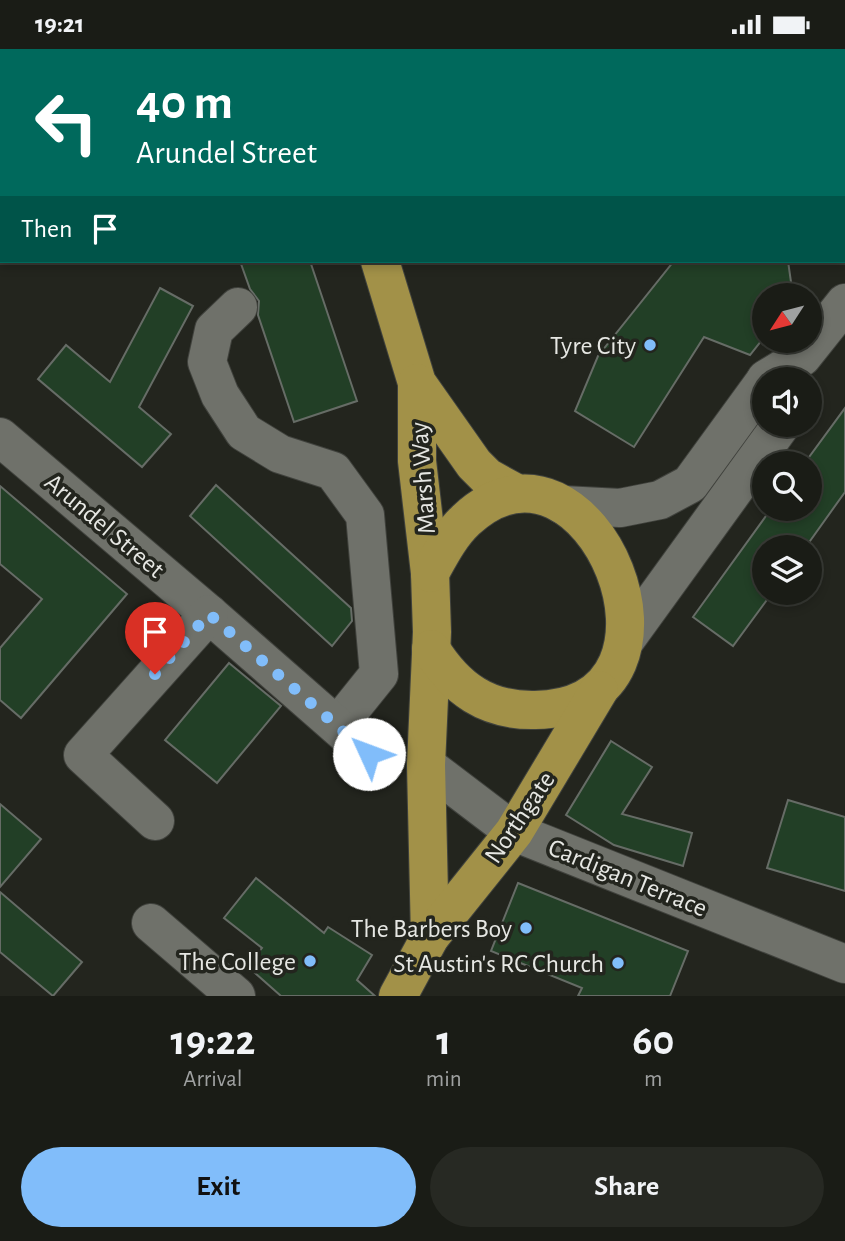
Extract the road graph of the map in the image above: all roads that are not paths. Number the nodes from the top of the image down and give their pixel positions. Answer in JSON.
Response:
{"nodes":[{"id":1,"x":381,"y":263,"type":"edge"},
{"id":2,"x":845,"y":271,"type":"edge"},
{"id":3,"x":822,"y":302,"type":"edge"},
{"id":4,"x":845,"y":303,"type":"edge"},
{"id":5,"x":238,"y":307,"type":"dead end"},
{"id":6,"x":845,"y":339,"type":"edge"},
{"id":7,"x":786,"y":367,"type":"edge"},
{"id":8,"x":822,"y":370,"type":"edge"},
{"id":9,"x":417,"y":383,"type":"junction"},
{"id":10,"x":752,"y":399,"type":"edge"},
{"id":11,"x":0,"y":437,"type":"edge"},
{"id":12,"x":772,"y":437,"type":"edge"},
{"id":13,"x":516,"y":493,"type":"junction"},
{"id":14,"x":563,"y":505,"type":"junction"},
{"id":15,"x":430,"y":573,"type":"junction"},
{"id":16,"x":209,"y":614,"type":"junction"},
{"id":17,"x":626,"y":639,"type":"junction"},
{"id":18,"x":431,"y":649,"type":"junction"},
{"id":19,"x":599,"y":690,"type":"junction"},
{"id":20,"x":338,"y":725,"type":"junction"},
{"id":21,"x":369,"y":754,"type":"dead end"},
{"id":22,"x":426,"y":765,"type":"junction"},
{"id":23,"x":155,"y":821,"type":"dead end"},
{"id":24,"x":514,"y":832,"type":"junction"},
{"id":25,"x":151,"y":923,"type":"dead end"},
{"id":26,"x":430,"y":937,"type":"junction"},
{"id":27,"x":845,"y":964,"type":"edge"},
{"id":28,"x":236,"y":996,"type":"edge"},
{"id":29,"x":398,"y":996,"type":"edge"}],
"edges":[{"from":1,"to":9,"type":"highway","name":"Marsh Way"},
{"from":2,"to":3,"type":"street"},
{"from":4,"to":7,"type":"street"},
{"from":5,"to":20,"type":"street"},
{"from":6,"to":8,"type":"street"},
{"from":9,"to":13,"type":"highway","name":"Marsh Way"},
{"from":9,"to":15,"type":"highway","name":"Marsh Way"},
{"from":10,"to":14,"type":"street"},
{"from":11,"to":16,"type":"street","name":"Arundel Street"},
{"from":12,"to":17,"type":"street"},
{"from":13,"to":14,"type":"highway"},
{"from":13,"to":15,"type":"highway"},
{"from":14,"to":17,"type":"highway"},
{"from":15,"to":18,"type":"highway"},
{"from":16,"to":20,"type":"street","name":"Arundel Street"},
{"from":16,"to":23,"type":"street"},
{"from":17,"to":19,"type":"highway"},
{"from":18,"to":19,"type":"highway"},
{"from":18,"to":22,"type":"highway","name":"Northgate"},
{"from":19,"to":24,"type":"highway","name":"Northgate"},
{"from":20,"to":21,"type":"street","name":"Arundel Street"},
{"from":22,"to":24,"type":"street","name":"Cardigan Terrace"},
{"from":22,"to":26,"type":"highway","name":"Northgate"},
{"from":24,"to":26,"type":"highway","name":"Northgate"},
{"from":24,"to":27,"type":"street","name":"Cardigan Terrace"},
{"from":25,"to":28,"type":"street"},
{"from":26,"to":29,"type":"highway","name":"Northgate"}]}
